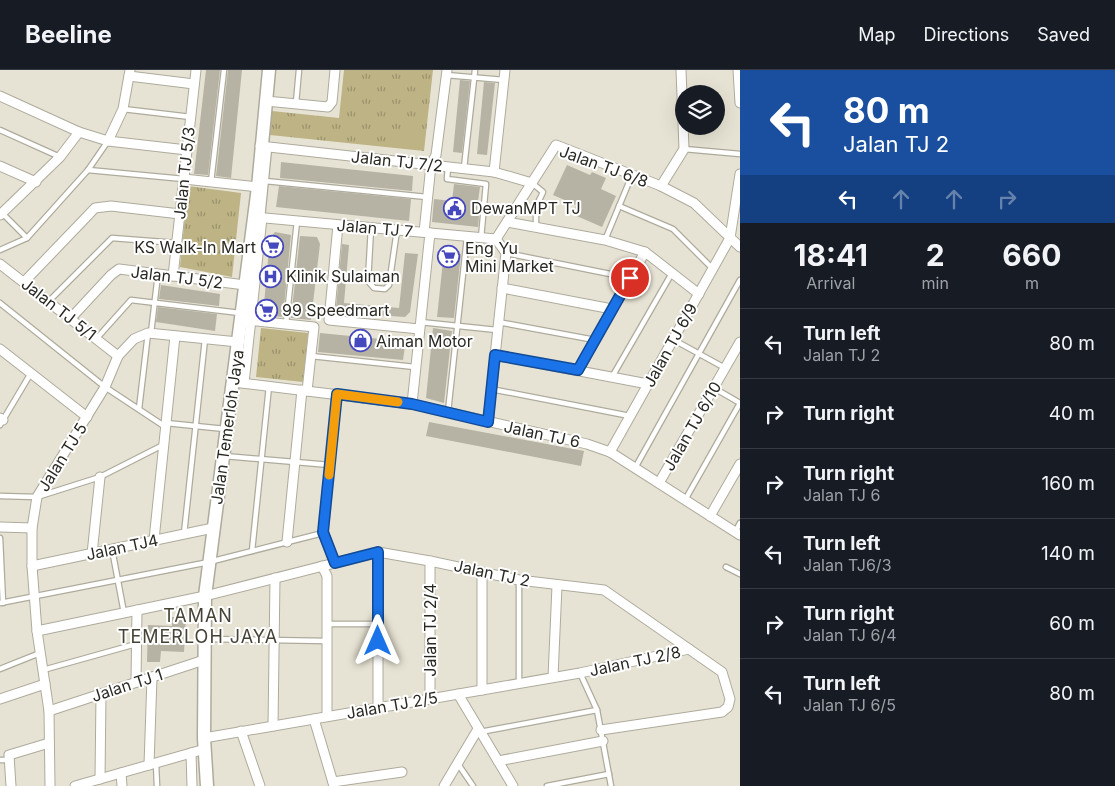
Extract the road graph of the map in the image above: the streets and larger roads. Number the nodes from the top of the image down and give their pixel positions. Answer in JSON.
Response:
{"nodes":[{"id":1,"x":196,"y":70,"type":"edge"},
{"id":2,"x":269,"y":70,"type":"edge"},
{"id":3,"x":335,"y":70,"type":"edge"},
{"id":4,"x":505,"y":70,"type":"edge"},
{"id":5,"x":681,"y":70,"type":"edge"},
{"id":6,"x":738,"y":70,"type":"edge"},
{"id":7,"x":446,"y":72,"type":"edge"},
{"id":8,"x":129,"y":73,"type":"edge"},
{"id":9,"x":194,"y":84,"type":"junction"},
{"id":10,"x":0,"y":96,"type":"edge"},
{"id":11,"x":740,"y":96,"type":"edge"},
{"id":12,"x":266,"y":101,"type":"junction"},
{"id":13,"x":740,"y":103,"type":"edge"},
{"id":14,"x":79,"y":132,"type":"junction"},
{"id":15,"x":108,"y":141,"type":"junction"},
{"id":16,"x":264,"y":147,"type":"junction"},
{"id":17,"x":187,"y":150,"type":"junction"},
{"id":18,"x":431,"y":165,"type":"junction"},
{"id":19,"x":0,"y":166,"type":"edge"},
{"id":20,"x":494,"y":172,"type":"junction"},
{"id":21,"x":740,"y":174,"type":"edge"},
{"id":22,"x":184,"y":179,"type":"junction"},
{"id":23,"x":36,"y":182,"type":"junction"},
{"id":24,"x":532,"y":183,"type":"junction"},
{"id":25,"x":262,"y":184,"type":"junction"},
{"id":26,"x":661,"y":186,"type":"junction"},
{"id":27,"x":180,"y":214,"type":"junction"},
{"id":28,"x":1,"y":215,"type":"edge"},
{"id":29,"x":258,"y":217,"type":"junction"},
{"id":30,"x":507,"y":222,"type":"junction"},
{"id":31,"x":338,"y":225,"type":"junction"},
{"id":32,"x":427,"y":233,"type":"junction"},
{"id":33,"x":730,"y":238,"type":"junction"},
{"id":34,"x":496,"y":239,"type":"junction"},
{"id":35,"x":740,"y":247,"type":"edge"},
{"id":36,"x":646,"y":252,"type":"junction"},
{"id":37,"x":0,"y":264,"type":"edge"},
{"id":38,"x":173,"y":276,"type":"junction"},
{"id":39,"x":24,"y":282,"type":"junction"},
{"id":40,"x":245,"y":285,"type":"junction"},
{"id":41,"x":502,"y":288,"type":"junction"},
{"id":42,"x":699,"y":294,"type":"junction"},
{"id":43,"x":612,"y":309,"type":"junction"},
{"id":44,"x":71,"y":318,"type":"junction"},
{"id":45,"x":244,"y":318,"type":"junction"},
{"id":46,"x":329,"y":320,"type":"junction"},
{"id":47,"x":420,"y":326,"type":"junction"},
{"id":48,"x":314,"y":327,"type":"junction"},
{"id":49,"x":175,"y":336,"type":"junction"},
{"id":50,"x":238,"y":342,"type":"junction"},
{"id":51,"x":740,"y":342,"type":"edge"},
{"id":52,"x":0,"y":349,"type":"edge"},
{"id":53,"x":495,"y":355,"type":"junction"},
{"id":54,"x":118,"y":356,"type":"junction"},
{"id":55,"x":578,"y":370,"type":"junction"},
{"id":56,"x":239,"y":382,"type":"junction"},
{"id":57,"x":648,"y":384,"type":"junction"},
{"id":58,"x":304,"y":390,"type":"junction"},
{"id":59,"x":412,"y":404,"type":"junction"},
{"id":60,"x":87,"y":417,"type":"junction"},
{"id":61,"x":488,"y":422,"type":"junction"},
{"id":62,"x":610,"y":452,"type":"junction"},
{"id":63,"x":740,"y":464,"type":"edge"},
{"id":64,"x":100,"y":477,"type":"road end"},
{"id":65,"x":659,"y":483,"type":"junction"},
{"id":66,"x":710,"y":516,"type":"junction"},
{"id":67,"x":0,"y":528,"type":"edge"},
{"id":68,"x":32,"y":528,"type":"junction"},
{"id":69,"x":213,"y":528,"type":"junction"},
{"id":70,"x":737,"y":533,"type":"edge"},
{"id":71,"x":154,"y":540,"type":"junction"},
{"id":72,"x":287,"y":542,"type":"road end"},
{"id":73,"x":378,"y":552,"type":"junction"},
{"id":74,"x":92,"y":554,"type":"junction"},
{"id":75,"x":430,"y":561,"type":"junction"},
{"id":76,"x":32,"y":566,"type":"junction"},
{"id":77,"x":322,"y":566,"type":"junction"},
{"id":78,"x":482,"y":572,"type":"junction"},
{"id":79,"x":275,"y":578,"type":"junction"},
{"id":80,"x":557,"y":586,"type":"junction"},
{"id":81,"x":206,"y":596,"type":"junction"},
{"id":82,"x":137,"y":610,"type":"junction"},
{"id":83,"x":37,"y":631,"type":"junction"},
{"id":84,"x":689,"y":649,"type":"junction"},
{"id":85,"x":204,"y":660,"type":"junction"},
{"id":86,"x":580,"y":673,"type":"joint"},
{"id":87,"x":152,"y":677,"type":"junction"},
{"id":88,"x":553,"y":677,"type":"junction"},
{"id":89,"x":136,"y":682,"type":"junction"},
{"id":90,"x":46,"y":684,"type":"junction"},
{"id":91,"x":482,"y":690,"type":"junction"},
{"id":92,"x":101,"y":694,"type":"junction"},
{"id":93,"x":458,"y":694,"type":"junction"},
{"id":94,"x":0,"y":699,"type":"edge"},
{"id":95,"x":430,"y":699,"type":"junction"},
{"id":96,"x":378,"y":708,"type":"junction"},
{"id":97,"x":49,"y":711,"type":"junction"},
{"id":98,"x":327,"y":716,"type":"junction"},
{"id":99,"x":314,"y":719,"type":"junction"},
{"id":100,"x":273,"y":726,"type":"junction"},
{"id":101,"x":479,"y":730,"type":"junction"},
{"id":102,"x":601,"y":730,"type":"road end"},
{"id":103,"x":241,"y":731,"type":"junction"},
{"id":104,"x":603,"y":741,"type":"road end"},
{"id":105,"x":49,"y":743,"type":"junction"},
{"id":106,"x":204,"y":743,"type":"junction"},
{"id":107,"x":191,"y":753,"type":"junction"},
{"id":108,"x":5,"y":760,"type":"edge"},
{"id":109,"x":498,"y":761,"type":"junction"},
{"id":110,"x":153,"y":764,"type":"junction"},
{"id":111,"x":402,"y":772,"type":"dead end"},
{"id":112,"x":121,"y":773,"type":"junction"},
{"id":113,"x":100,"y":779,"type":"junction"},
{"id":114,"x":86,"y":784,"type":"edge"},
{"id":115,"x":333,"y":784,"type":"edge"},
{"id":116,"x":11,"y":786,"type":"edge"},
{"id":117,"x":50,"y":786,"type":"edge"},
{"id":118,"x":75,"y":786,"type":"edge"},
{"id":119,"x":122,"y":786,"type":"edge"},
{"id":120,"x":192,"y":786,"type":"edge"},
{"id":121,"x":208,"y":786,"type":"edge"},
{"id":122,"x":260,"y":786,"type":"edge"},
{"id":123,"x":444,"y":786,"type":"edge"},
{"id":124,"x":513,"y":786,"type":"edge"}],
"edges":[{"from":1,"to":9,"type":"street","name":"Jalan TJ 5/3"},
{"from":2,"to":12,"type":"street","name":"Jalan Temerloh Jaya"},
{"from":3,"to":12,"type":"street"},
{"from":4,"to":20,"type":"street"},
{"from":5,"to":26,"type":"street"},
{"from":6,"to":11,"type":"street"},
{"from":7,"to":18,"type":"street"},
{"from":8,"to":9,"type":"street"},
{"from":8,"to":15,"type":"street"},
{"from":9,"to":17,"type":"street","name":"Jalan TJ 5/3"},
{"from":10,"to":14,"type":"street"},
{"from":11,"to":13,"type":"street"},
{"from":12,"to":16,"type":"street","name":"Jalan Temerloh Jaya"},
{"from":14,"to":15,"type":"street"},
{"from":14,"to":23,"type":"street"},
{"from":15,"to":17,"type":"street"},
{"from":16,"to":18,"type":"street","name":"Jalan TJ 7/2"},
{"from":16,"to":25,"type":"street","name":"Jalan Temerloh Jaya"},
{"from":17,"to":22,"type":"street","name":"Jalan TJ 5/3"},
{"from":18,"to":20,"type":"street","name":"Jalan TJ 7/2"},
{"from":18,"to":32,"type":"street"},
{"from":19,"to":23,"type":"street"},
{"from":20,"to":24,"type":"street","name":"Jalan TJ 7/2"},
{"from":21,"to":33,"type":"street","name":"Jalan TJ 6/9"},
{"from":22,"to":25,"type":"street"},
{"from":22,"to":27,"type":"street","name":"Jalan TJ 5/3"},
{"from":23,"to":28,"type":"street"},
{"from":24,"to":26,"type":"street","name":"Jalan TJ 6/8"},
{"from":24,"to":30,"type":"street","name":"Jalan TJ 6/8"},
{"from":25,"to":29,"type":"street","name":"Jalan Temerloh Jaya"},
{"from":26,"to":33,"type":"street","name":"Jalan TJ 6/8"},
{"from":27,"to":38,"type":"street","name":"Jalan TJ 5/3"},
{"from":27,"to":39,"type":"street"},
{"from":29,"to":31,"type":"street","name":"Jalan TJ 7"},
{"from":29,"to":40,"type":"street","name":"Jalan Temerloh Jaya"},
{"from":29,"to":45,"type":"street"},
{"from":30,"to":34,"type":"street","name":"Jalan TJ 6/8"},
{"from":30,"to":36,"type":"street"},
{"from":31,"to":32,"type":"street","name":"Jalan TJ 7"},
{"from":31,"to":46,"type":"street"},
{"from":32,"to":34,"type":"street","name":"Jalan TJ 7"},
{"from":32,"to":47,"type":"street"},
{"from":33,"to":35,"type":"street","name":"Jalan TJ 6/8"},
{"from":33,"to":42,"type":"street","name":"Jalan TJ 6/9"},
{"from":34,"to":41,"type":"street"},
{"from":36,"to":42,"type":"street"},
{"from":36,"to":43,"type":"street"},
{"from":37,"to":39,"type":"street","name":"Jalan TJ 5/1"},
{"from":38,"to":40,"type":"street","name":"Jalan TJ 5/2"},
{"from":38,"to":44,"type":"street","name":"Jalan TJ 5/2"},
{"from":39,"to":44,"type":"street","name":"Jalan TJ 5/1"},
{"from":40,"to":45,"type":"street","name":"Jalan Temerloh Jaya"},
{"from":41,"to":43,"type":"street"},
{"from":41,"to":53,"type":"street"},
{"from":42,"to":57,"type":"street","name":"Jalan TJ 6/9"},
{"from":43,"to":55,"type":"street"},
{"from":44,"to":54,"type":"street","name":"Jalan TJ 5/1"},
{"from":45,"to":48,"type":"street"},
{"from":45,"to":50,"type":"street","name":"Jalan Temerloh Jaya"},
{"from":45,"to":56,"type":"street"},
{"from":46,"to":47,"type":"street"},
{"from":46,"to":48,"type":"street"},
{"from":47,"to":59,"type":"street"},
{"from":48,"to":58,"type":"street"},
{"from":49,"to":50,"type":"street"},
{"from":49,"to":54,"type":"street"},
{"from":49,"to":71,"type":"street"},
{"from":50,"to":56,"type":"street","name":"Jalan Temerloh Jaya"},
{"from":51,"to":65,"type":"street","name":"Jalan TJ 6/10"},
{"from":52,"to":60,"type":"street"},
{"from":53,"to":55,"type":"street"},
{"from":53,"to":61,"type":"street"},
{"from":54,"to":60,"type":"street","name":"Jalan TJ 5"},
{"from":55,"to":57,"type":"street"},
{"from":56,"to":58,"type":"street","name":"Jalan TJ 6"},
{"from":56,"to":69,"type":"street","name":"Jalan Temerloh Jaya"},
{"from":57,"to":62,"type":"street","name":"Jalan TJ 6/9"},
{"from":58,"to":59,"type":"street","name":"Jalan TJ 6"},
{"from":58,"to":72,"type":"street"},
{"from":59,"to":61,"type":"street","name":"Jalan TJ 6"},
{"from":60,"to":68,"type":"street","name":"Jalan TJ 5"},
{"from":61,"to":62,"type":"street","name":"Jalan TJ 6"},
{"from":62,"to":65,"type":"street","name":"Jalan TJ 6"},
{"from":63,"to":66,"type":"street"},
{"from":64,"to":74,"type":"street"},
{"from":65,"to":66,"type":"street","name":"Jalan TJ 6"},
{"from":66,"to":70,"type":"street","name":"Jalan TJ 6"},
{"from":67,"to":68,"type":"street"},
{"from":68,"to":76,"type":"street","name":"Jalan TJ 5"},
{"from":69,"to":71,"type":"street","name":"Jalan TJ4"},
{"from":69,"to":81,"type":"street","name":"Jalan Temerloh Jaya"},
{"from":71,"to":74,"type":"street","name":"Jalan TJ4"},
{"from":73,"to":75,"type":"street","name":"Jalan TJ 2"},
{"from":73,"to":77,"type":"street","name":"Jalan TJ 2"},
{"from":73,"to":96,"type":"street"},
{"from":74,"to":76,"type":"street","name":"Jalan TJ4"},
{"from":75,"to":78,"type":"street","name":"Jalan TJ 2"},
{"from":75,"to":95,"type":"street","name":"Jalan TJ 2/4"},
{"from":76,"to":83,"type":"street","name":"Jalan TJ 5"},
{"from":77,"to":79,"type":"street","name":"Jalan TJ 2"},
{"from":77,"to":98,"type":"street"},
{"from":78,"to":80,"type":"street","name":"Jalan TJ 2"},
{"from":78,"to":91,"type":"street"},
{"from":79,"to":81,"type":"street","name":"Jalan TJ 2"},
{"from":79,"to":100,"type":"street"},
{"from":80,"to":84,"type":"street","name":"Jalan TJ 2"},
{"from":80,"to":88,"type":"street"},
{"from":81,"to":82,"type":"street","name":"Jalan TJ 2"},
{"from":81,"to":85,"type":"street","name":"Jalan Temerloh Jaya"},
{"from":82,"to":83,"type":"street","name":"Jalan TJ 2"},
{"from":82,"to":89,"type":"street"},
{"from":83,"to":90,"type":"street","name":"Jalan TJ 5"},
{"from":84,"to":86,"type":"street","name":"Jalan TJ 2/8"},
{"from":84,"to":102,"type":"street","name":"Jalan TJ 2"},
{"from":85,"to":87,"type":"street","name":"Jalan TJ 1"},
{"from":85,"to":106,"type":"street","name":"Jalan Temerloh Jaya"},
{"from":86,"to":88,"type":"street","name":"Jalan TJ 2/5"},
{"from":87,"to":89,"type":"street","name":"Jalan TJ 1"},
{"from":87,"to":110,"type":"street"},
{"from":88,"to":91,"type":"street","name":"Jalan TJ 2/5"},
{"from":89,"to":92,"type":"street","name":"Jalan TJ 1"},
{"from":90,"to":94,"type":"street"},
{"from":90,"to":97,"type":"street","name":"Jalan TJ 5"},
{"from":91,"to":93,"type":"street","name":"Jalan TJ 2/5"},
{"from":92,"to":97,"type":"street","name":"Jalan TJ 1"},
{"from":92,"to":113,"type":"street"},
{"from":93,"to":95,"type":"street","name":"Jalan TJ 2/5"},
{"from":93,"to":101,"type":"street"},
{"from":95,"to":96,"type":"street","name":"Jalan TJ 2/5"},
{"from":96,"to":98,"type":"street","name":"Jalan TJ 2/5"},
{"from":97,"to":105,"type":"street","name":"Jalan TJ 5"},
{"from":98,"to":99,"type":"street","name":"Jalan TJ 2/5"},
{"from":99,"to":100,"type":"street","name":"Jalan TJ 2/5"},
{"from":99,"to":115,"type":"street"},
{"from":100,"to":103,"type":"street","name":"Jalan TJ 2/5"},
{"from":101,"to":109,"type":"street"},
{"from":101,"to":123,"type":"street"},
{"from":103,"to":106,"type":"street","name":"Jalan TJ 2/5"},
{"from":103,"to":122,"type":"street"},
{"from":104,"to":109,"type":"street"},
{"from":105,"to":108,"type":"street"},
{"from":105,"to":117,"type":"street","name":"Jalan TJ 5"},
{"from":106,"to":107,"type":"street","name":"Jalan TJ 2/5"},
{"from":106,"to":121,"type":"street","name":"Jalan Temerloh Jaya"},
{"from":107,"to":110,"type":"street","name":"Jalan TJ 2/5"},
{"from":107,"to":120,"type":"street"},
{"from":108,"to":116,"type":"street"},
{"from":109,"to":124,"type":"street"},
{"from":110,"to":112,"type":"street","name":"Jalan TJ 2/5"},
{"from":111,"to":115,"type":"street"},
{"from":112,"to":113,"type":"street","name":"Jalan TJ 2/5"},
{"from":112,"to":119,"type":"street"},
{"from":113,"to":114,"type":"street","name":"Jalan TJ 2/5"},
{"from":114,"to":118,"type":"street","name":"Jalan TJ 2/5"}]}
